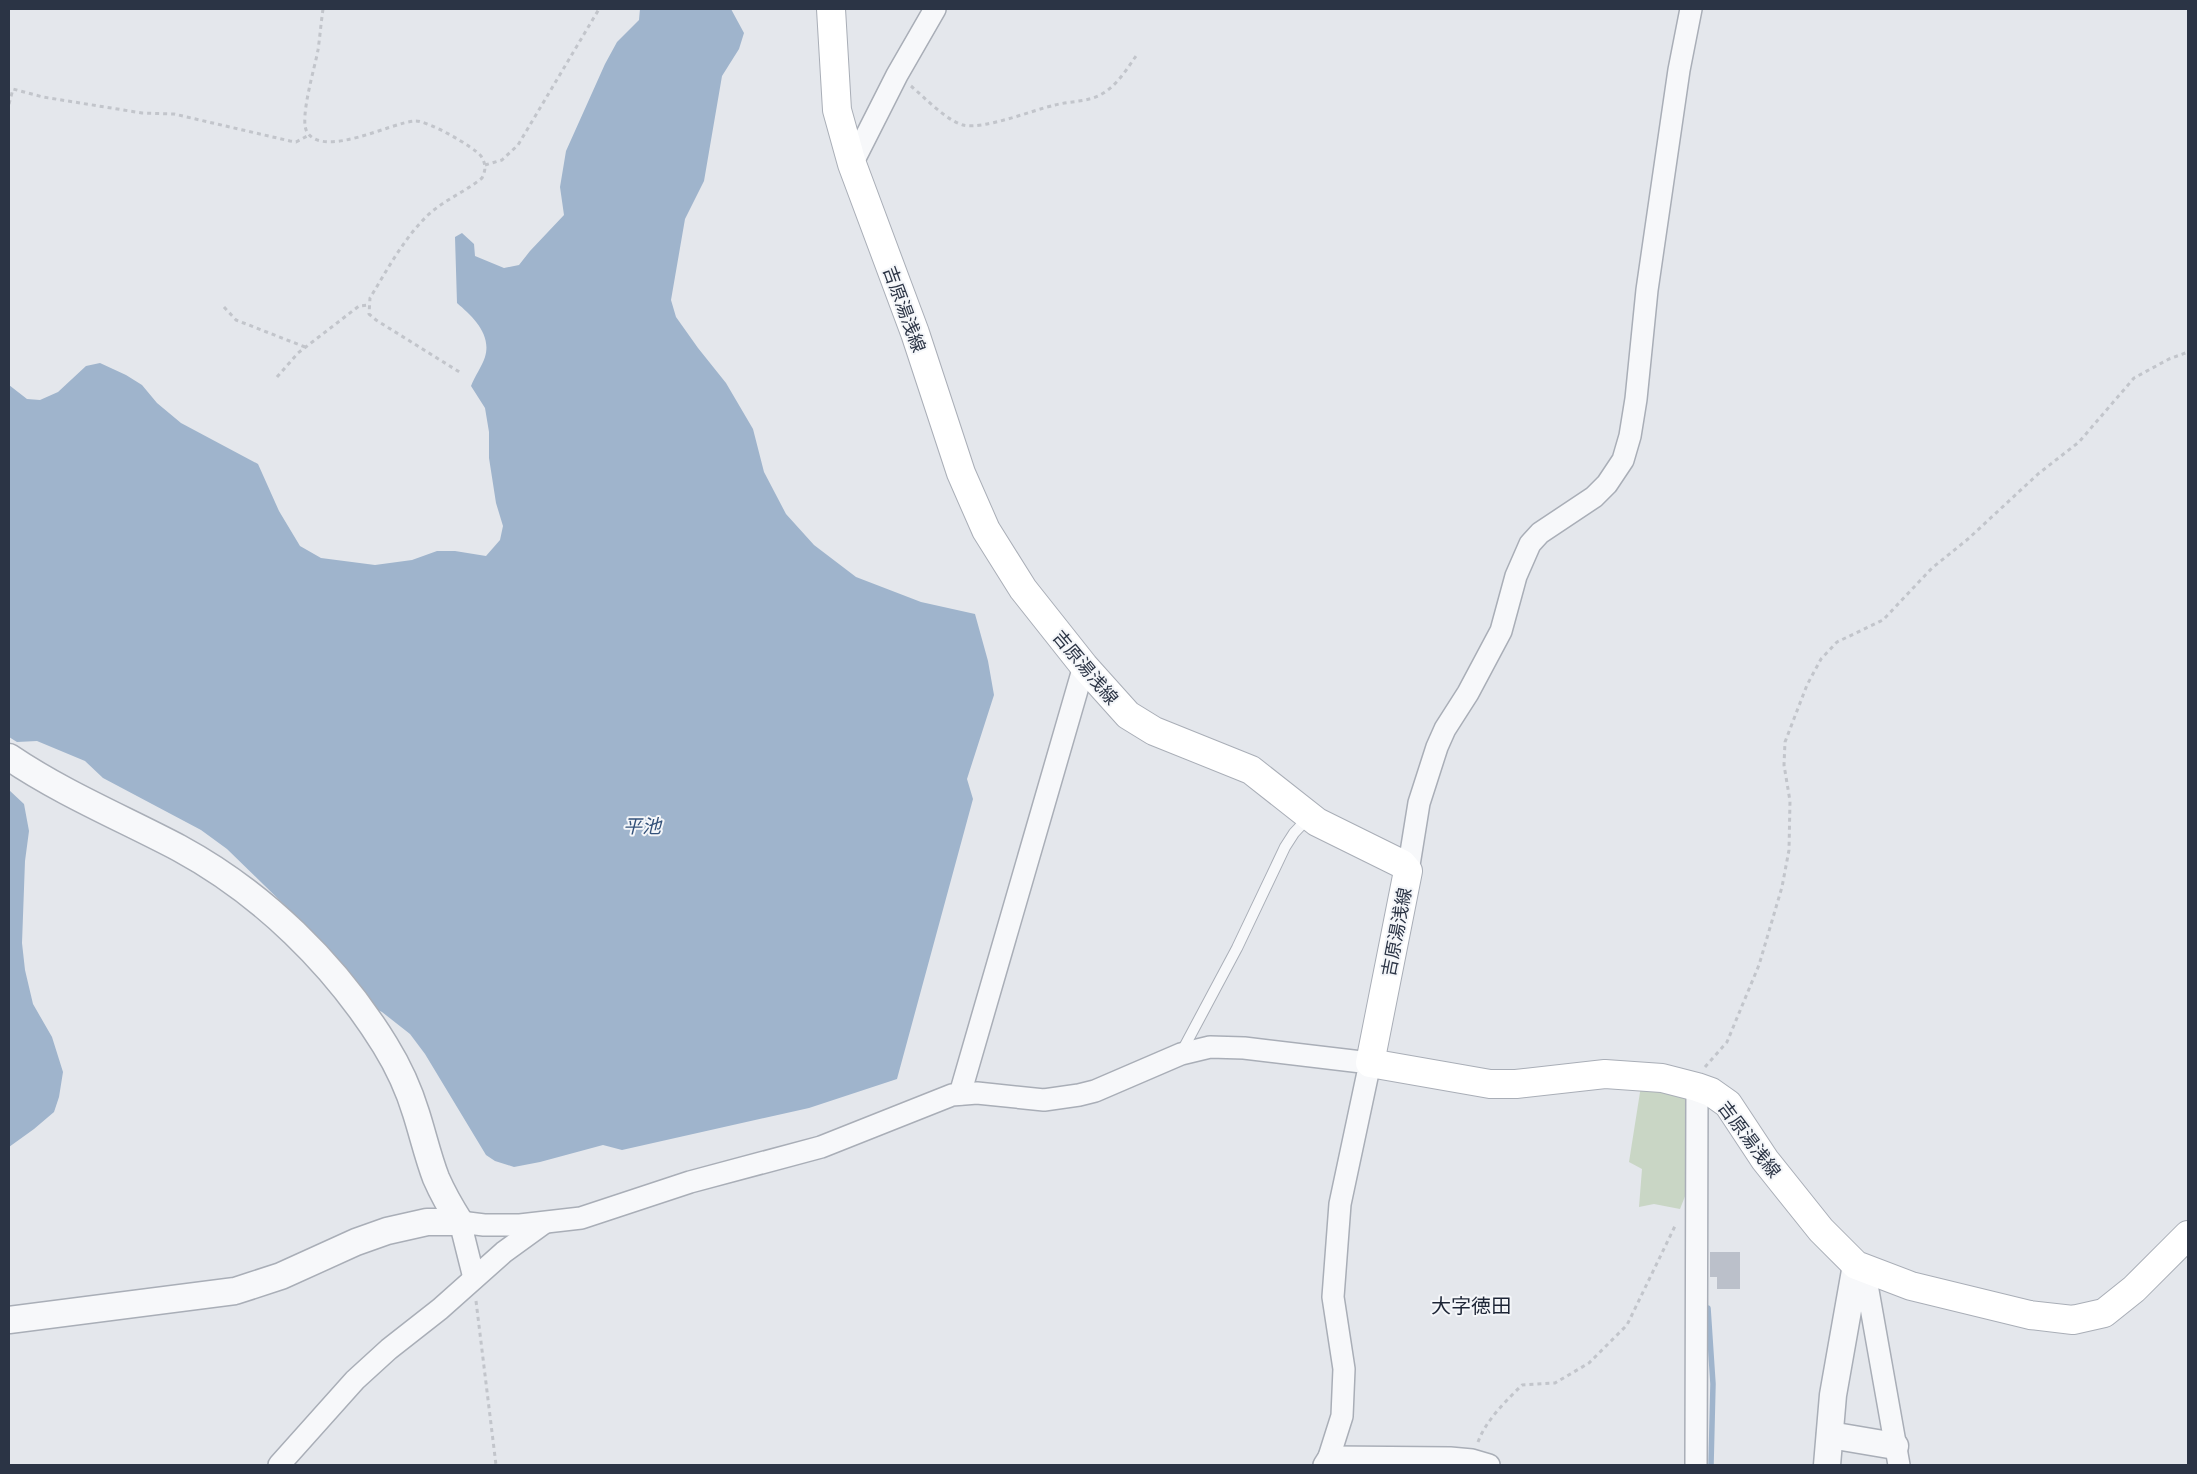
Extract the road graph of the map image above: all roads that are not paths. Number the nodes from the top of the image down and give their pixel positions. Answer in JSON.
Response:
{"nodes":[{"id":1,"x":831,"y":9,"type":"edge"},
{"id":2,"x":935,"y":9,"type":"edge"},
{"id":3,"x":1692,"y":9,"type":"edge"},
{"id":4,"x":852,"y":164,"type":"junction"},
{"id":5,"x":1084,"y":666,"type":"junction"},
{"id":6,"x":9,"y":757,"type":"edge"},
{"id":7,"x":1309,"y":817,"type":"junction"},
{"id":8,"x":1408,"y":871,"type":"junction"},
{"id":9,"x":1181,"y":1054,"type":"junction"},
{"id":10,"x":1370,"y":1062,"type":"junction"},
{"id":11,"x":1692,"y":1085,"type":"junction"},
{"id":12,"x":960,"y":1094,"type":"junction"},
{"id":13,"x":460,"y":1222,"type":"junction"},
{"id":14,"x":544,"y":1223,"type":"junction"},
{"id":15,"x":2188,"y":1235,"type":"edge"},
{"id":16,"x":1860,"y":1266,"type":"junction"},
{"id":17,"x":474,"y":1278,"type":"junction"},
{"id":18,"x":9,"y":1320,"type":"edge"},
{"id":19,"x":1830,"y":1435,"type":"junction"},
{"id":20,"x":1897,"y":1455,"type":"edge"},
{"id":21,"x":1326,"y":1461,"type":"edge"},
{"id":22,"x":1480,"y":1462,"type":"edge"},
{"id":23,"x":279,"y":1465,"type":"edge"},
{"id":24,"x":1696,"y":1465,"type":"edge"},
{"id":25,"x":1827,"y":1465,"type":"edge"}],
"edges":[{"from":1,"to":4,"type":"main road","name":"吉原湯浅線"},
{"from":2,"to":4,"type":"street"},
{"from":3,"to":8,"type":"street"},
{"from":4,"to":5,"type":"main road","name":"吉原湯浅線"},
{"from":5,"to":7,"type":"main road","name":"吉原湯浅線"},
{"from":5,"to":12,"type":"street"},
{"from":6,"to":13,"type":"street"},
{"from":7,"to":8,"type":"main road","name":"吉原湯浅線"},
{"from":7,"to":9,"type":"lane"},
{"from":8,"to":10,"type":"main road","name":"吉原湯浅線"},
{"from":9,"to":10,"type":"street"},
{"from":9,"to":12,"type":"street"},
{"from":10,"to":11,"type":"main road","name":"吉原湯浅線"},
{"from":10,"to":21,"type":"street"},
{"from":11,"to":16,"type":"main road","name":"吉原湯浅線"},
{"from":11,"to":24,"type":"street"},
{"from":12,"to":14,"type":"street"},
{"from":13,"to":14,"type":"street"},
{"from":13,"to":17,"type":"street"},
{"from":13,"to":18,"type":"street"},
{"from":14,"to":17,"type":"street"},
{"from":15,"to":16,"type":"main road","name":"吉原湯浅線"},
{"from":16,"to":19,"type":"street"},
{"from":16,"to":20,"type":"street"},
{"from":17,"to":23,"type":"street"},
{"from":19,"to":20,"type":"street"},
{"from":19,"to":25,"type":"street"},
{"from":21,"to":22,"type":"street"}]}
